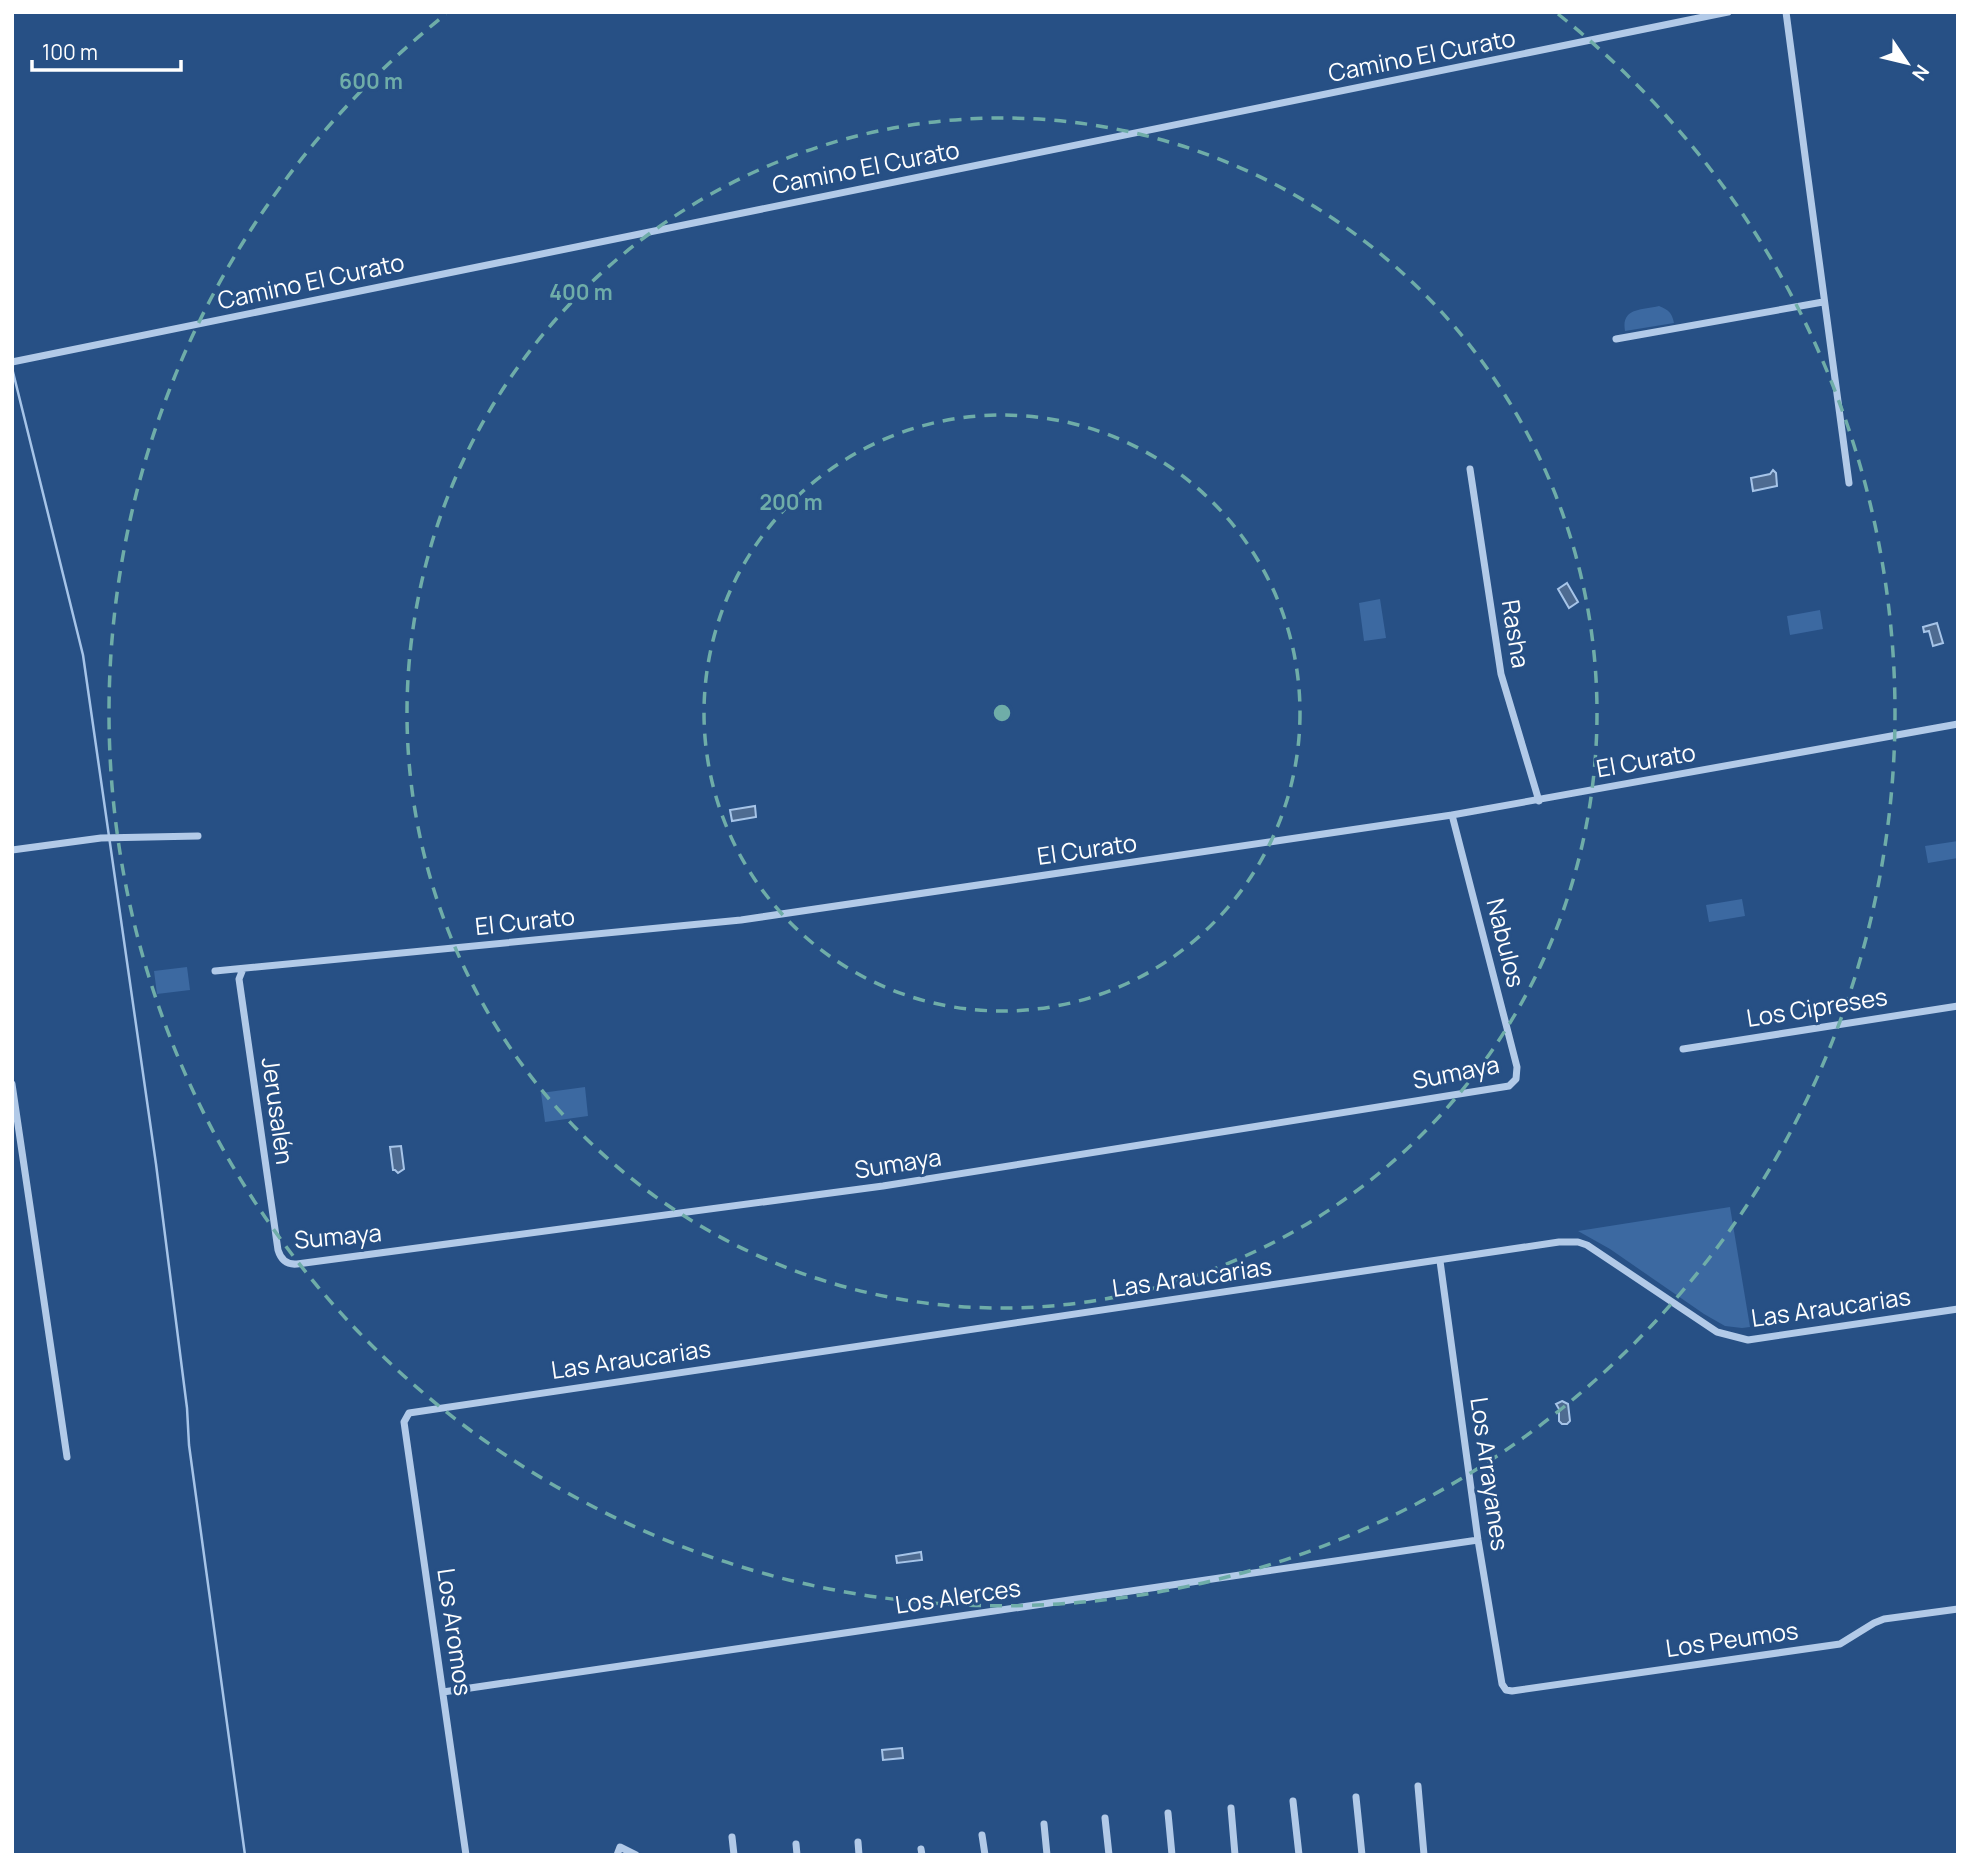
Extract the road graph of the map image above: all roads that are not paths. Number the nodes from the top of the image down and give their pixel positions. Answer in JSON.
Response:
{"nodes":[{"id":1,"x":1728,"y":12,"type":"edge"},
{"id":2,"x":1786,"y":12,"type":"edge"},
{"id":3,"x":1823,"y":302,"type":"junction"},
{"id":4,"x":1616,"y":339,"type":"dead end"},
{"id":5,"x":12,"y":362,"type":"edge"},
{"id":6,"x":1470,"y":469,"type":"dead end"},
{"id":7,"x":1849,"y":483,"type":"dead end"},
{"id":8,"x":1958,"y":724,"type":"edge"},
{"id":9,"x":1539,"y":801,"type":"junction"},
{"id":10,"x":1452,"y":816,"type":"junction"},
{"id":11,"x":198,"y":836,"type":"dead end"},
{"id":12,"x":12,"y":850,"type":"edge"},
{"id":13,"x":243,"y":968,"type":"junction"},
{"id":14,"x":215,"y":971,"type":"dead end"},
{"id":15,"x":1958,"y":1006,"type":"edge"},
{"id":16,"x":1683,"y":1049,"type":"dead end"},
{"id":17,"x":1516,"y":1080,"type":"joint"},
{"id":18,"x":12,"y":1084,"type":"edge"},
{"id":19,"x":283,"y":1259,"type":"joint"},
{"id":20,"x":1440,"y":1261,"type":"junction"},
{"id":21,"x":1958,"y":1309,"type":"edge"},
{"id":22,"x":407,"y":1415,"type":"joint"},
{"id":23,"x":67,"y":1457,"type":"dead end"},
{"id":24,"x":1478,"y":1540,"type":"junction"},
{"id":25,"x":1958,"y":1609,"type":"edge"},
{"id":26,"x":1506,"y":1690,"type":"joint"},
{"id":27,"x":443,"y":1692,"type":"junction"},
{"id":28,"x":1418,"y":1786,"type":"dead end"},
{"id":29,"x":1356,"y":1797,"type":"dead end"},
{"id":30,"x":1293,"y":1801,"type":"dead end"},
{"id":31,"x":1231,"y":1808,"type":"dead end"},
{"id":32,"x":1168,"y":1812,"type":"dead end"},
{"id":33,"x":1105,"y":1818,"type":"dead end"},
{"id":34,"x":1044,"y":1825,"type":"dead end"},
{"id":35,"x":982,"y":1835,"type":"dead end"},
{"id":36,"x":732,"y":1837,"type":"dead end"},
{"id":37,"x":858,"y":1842,"type":"dead end"},
{"id":38,"x":796,"y":1844,"type":"dead end"},
{"id":39,"x":619,"y":1851,"type":"edge"},
{"id":40,"x":466,"y":1855,"type":"edge"},
{"id":41,"x":636,"y":1855,"type":"edge"},
{"id":42,"x":734,"y":1855,"type":"edge"},
{"id":43,"x":797,"y":1855,"type":"edge"},
{"id":44,"x":859,"y":1855,"type":"edge"},
{"id":45,"x":985,"y":1855,"type":"edge"},
{"id":46,"x":1047,"y":1855,"type":"edge"},
{"id":47,"x":1110,"y":1855,"type":"edge"},
{"id":48,"x":1172,"y":1855,"type":"edge"},
{"id":49,"x":1235,"y":1855,"type":"edge"},
{"id":50,"x":1299,"y":1855,"type":"edge"},
{"id":51,"x":1362,"y":1855,"type":"edge"},
{"id":52,"x":1424,"y":1855,"type":"edge"}],
"edges":[{"from":1,"to":5,"type":"street","name":"Camino El Curato"},
{"from":2,"to":3,"type":"street"},
{"from":3,"to":4,"type":"street"},
{"from":3,"to":7,"type":"street"},
{"from":6,"to":9,"type":"street","name":"Rasha"},
{"from":8,"to":9,"type":"street","name":"El Curato"},
{"from":9,"to":10,"type":"street","name":"El Curato"},
{"from":10,"to":13,"type":"street","name":"El Curato"},
{"from":10,"to":17,"type":"street","name":"Nabulos"},
{"from":11,"to":12,"type":"street"},
{"from":13,"to":14,"type":"street","name":"El Curato"},
{"from":13,"to":19,"type":"street","name":"Jerusalén"},
{"from":15,"to":16,"type":"street","name":"Los Cipreses"},
{"from":17,"to":19,"type":"street","name":"Sumaya"},
{"from":18,"to":23,"type":"street"},
{"from":20,"to":21,"type":"street","name":"Las Araucarias"},
{"from":20,"to":22,"type":"street","name":"Las Araucarias"},
{"from":20,"to":24,"type":"street","name":"Los Arrayanes"},
{"from":22,"to":27,"type":"street","name":"Los Aromos"},
{"from":24,"to":26,"type":"street","name":"Los Arrayanes"},
{"from":24,"to":27,"type":"street","name":"Los Alerces"},
{"from":25,"to":26,"type":"street","name":"Los Peumos"},
{"from":27,"to":40,"type":"street","name":"Los Aromos"},
{"from":28,"to":52,"type":"street"},
{"from":29,"to":51,"type":"street"},
{"from":30,"to":50,"type":"street"},
{"from":31,"to":49,"type":"street"},
{"from":32,"to":48,"type":"street"},
{"from":33,"to":47,"type":"street"},
{"from":34,"to":46,"type":"street"},
{"from":35,"to":45,"type":"street"},
{"from":36,"to":42,"type":"street"},
{"from":37,"to":44,"type":"street"},
{"from":38,"to":43,"type":"street"},
{"from":39,"to":41,"type":"street"}]}
